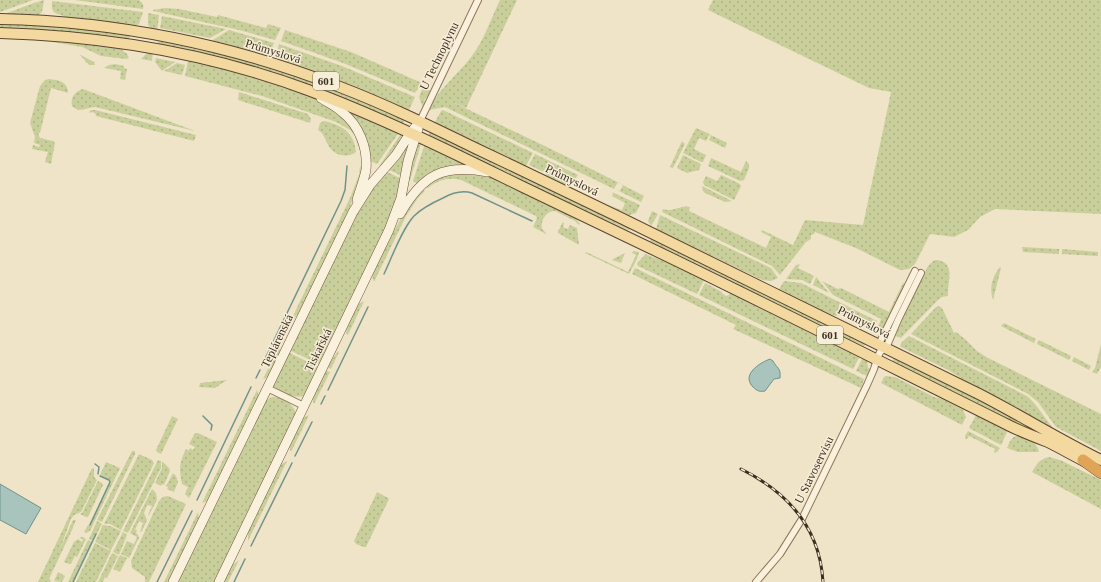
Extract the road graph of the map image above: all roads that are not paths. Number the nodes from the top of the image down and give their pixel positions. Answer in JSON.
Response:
{"nodes":[{"id":1,"x":478,"y":0,"type":"edge"},
{"id":2,"x":0,"y":19,"type":"edge"},
{"id":3,"x":0,"y":33,"type":"edge"},
{"id":4,"x":307,"y":89,"type":"junction"},
{"id":5,"x":420,"y":121,"type":"junction"},
{"id":6,"x":414,"y":134,"type":"junction"},
{"id":7,"x":496,"y":174,"type":"junction"},
{"id":8,"x":353,"y":212,"type":"junction"},
{"id":9,"x":379,"y":252,"type":"junction"},
{"id":10,"x":918,"y":272,"type":"dead end"},
{"id":11,"x":881,"y":351,"type":"junction"},
{"id":12,"x":267,"y":388,"type":"junction"},
{"id":13,"x":304,"y":406,"type":"junction"},
{"id":14,"x":1083,"y":460,"type":"junction"},
{"id":15,"x":1101,"y":460,"type":"edge"},
{"id":16,"x":1101,"y":470,"type":"edge"},
{"id":17,"x":1101,"y":473,"type":"edge"},
{"id":18,"x":173,"y":582,"type":"edge"},
{"id":19,"x":219,"y":582,"type":"edge"},
{"id":20,"x":756,"y":582,"type":"edge"}],
"edges":[{"from":1,"to":5,"type":"street","name":"U Technoplynu"},
{"from":2,"to":5,"type":"main road","name":"Průmyslová","number":"601"},
{"from":3,"to":4,"type":"main road","name":"Průmyslová","number":"601"},
{"from":4,"to":6,"type":"main road","name":"Průmyslová","number":"601"},
{"from":4,"to":8,"type":"street"},
{"from":5,"to":6,"type":"street","name":"Teplárenská"},
{"from":5,"to":11,"type":"main road","name":"Průmyslová","number":"601"},
{"from":6,"to":7,"type":"main road","name":"Průmyslová","number":"601"},
{"from":6,"to":8,"type":"street","name":"Teplárenská"},
{"from":6,"to":9,"type":"street","name":"Tiskařská"},
{"from":7,"to":9,"type":"street"},
{"from":7,"to":11,"type":"main road","name":"Průmyslová","number":"601"},
{"from":8,"to":12,"type":"street","name":"Teplárenská"},
{"from":9,"to":13,"type":"street","name":"Tiskařská"},
{"from":10,"to":11,"type":"street","name":"U Stavoservisu"},
{"from":11,"to":14,"type":"main road","name":"Průmyslová","number":"601"},
{"from":11,"to":15,"type":"main road","name":"Průmyslová","number":"601"},
{"from":11,"to":20,"type":"street","name":"U Stavoservisu"},
{"from":12,"to":13,"type":"street"},
{"from":12,"to":18,"type":"street","name":"Teplárenská"},
{"from":13,"to":19,"type":"street","name":"Tiskařská"},
{"from":14,"to":16,"type":"main road","name":"Průmyslová","number":"601"},
{"from":14,"to":17,"type":"highway"}]}
